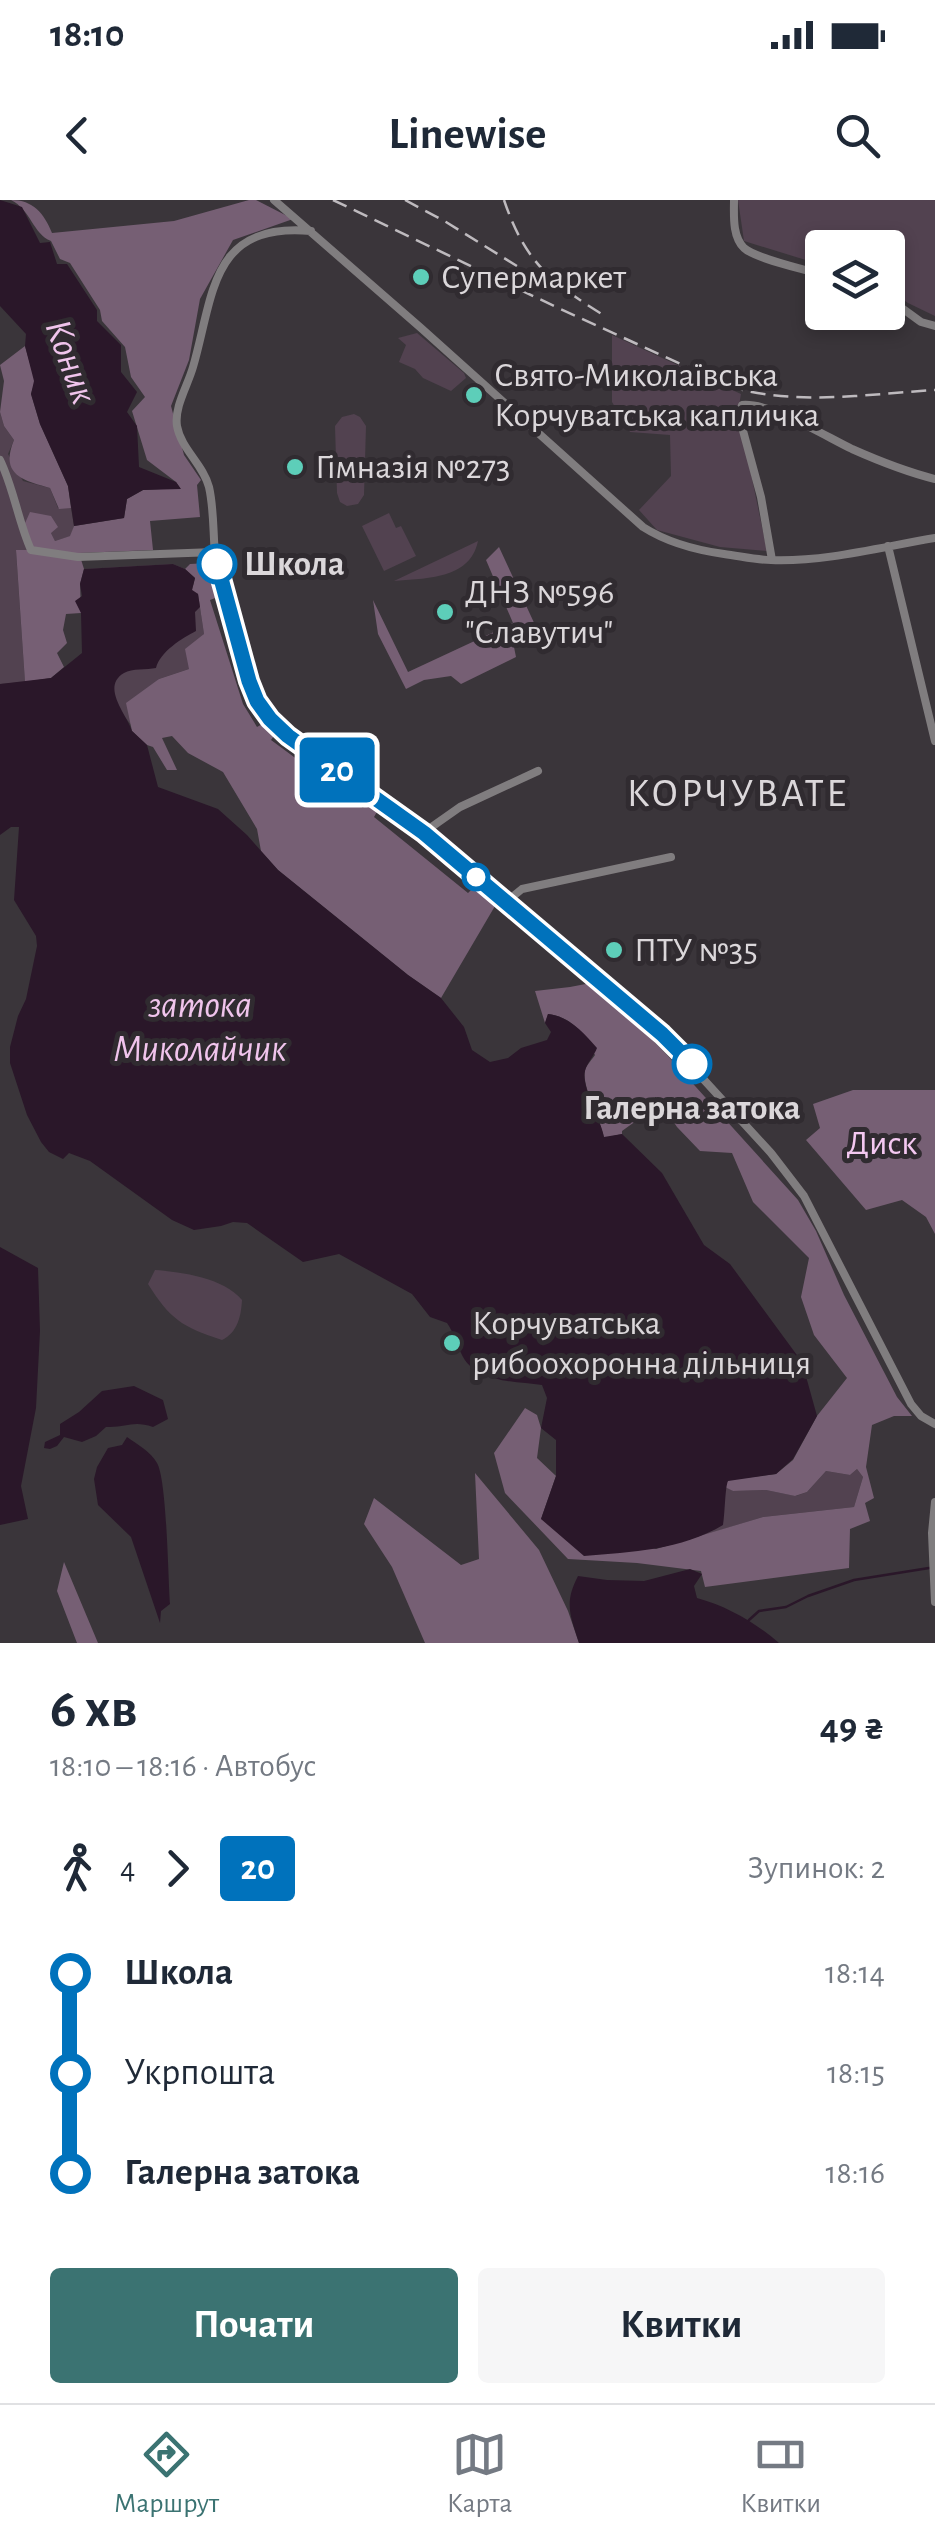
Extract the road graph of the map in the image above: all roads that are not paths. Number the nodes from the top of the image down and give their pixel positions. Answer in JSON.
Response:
{"nodes":[{"id":1,"x":274,"y":200,"type":"edge"},
{"id":2,"x":734,"y":200,"type":"edge"},
{"id":3,"x":311,"y":231,"type":"junction"},
{"id":4,"x":805,"y":270,"type":"edge"},
{"id":5,"x":905,"y":310,"type":"edge"},
{"id":6,"x":935,"y":326,"type":"edge"},
{"id":7,"x":0,"y":460,"type":"edge"},
{"id":8,"x":935,"y":479,"type":"edge"},
{"id":9,"x":935,"y":538,"type":"edge"},
{"id":10,"x":888,"y":546,"type":"junction"},
{"id":11,"x":215,"y":552,"type":"junction"},
{"id":12,"x":772,"y":560,"type":"junction"},
{"id":13,"x":935,"y":741,"type":"edge"},
{"id":14,"x":538,"y":771,"type":"dead end"},
{"id":15,"x":424,"y":833,"type":"junction"},
{"id":16,"x":671,"y":857,"type":"dead end"},
{"id":17,"x":506,"y":902,"type":"junction"},
{"id":18,"x":935,"y":1424,"type":"edge"},
{"id":19,"x":935,"y":1502,"type":"edge"},
{"id":20,"x":933,"y":1566,"type":"edge"},
{"id":21,"x":935,"y":1602,"type":"edge"}],
"edges":[{"from":1,"to":3,"type":"street"},
{"from":2,"to":4,"type":"street"},
{"from":3,"to":11,"type":"street"},
{"from":3,"to":12,"type":"street"},
{"from":5,"to":6,"type":"street"},
{"from":7,"to":11,"type":"street"},
{"from":8,"to":12,"type":"street"},
{"from":9,"to":10,"type":"street"},
{"from":10,"to":12,"type":"street"},
{"from":10,"to":13,"type":"street"},
{"from":11,"to":15,"type":"street"},
{"from":14,"to":15,"type":"street"},
{"from":15,"to":17,"type":"street"},
{"from":16,"to":17,"type":"street"},
{"from":17,"to":18,"type":"street"},
{"from":19,"to":20,"type":"street"},
{"from":20,"to":21,"type":"street"}]}
